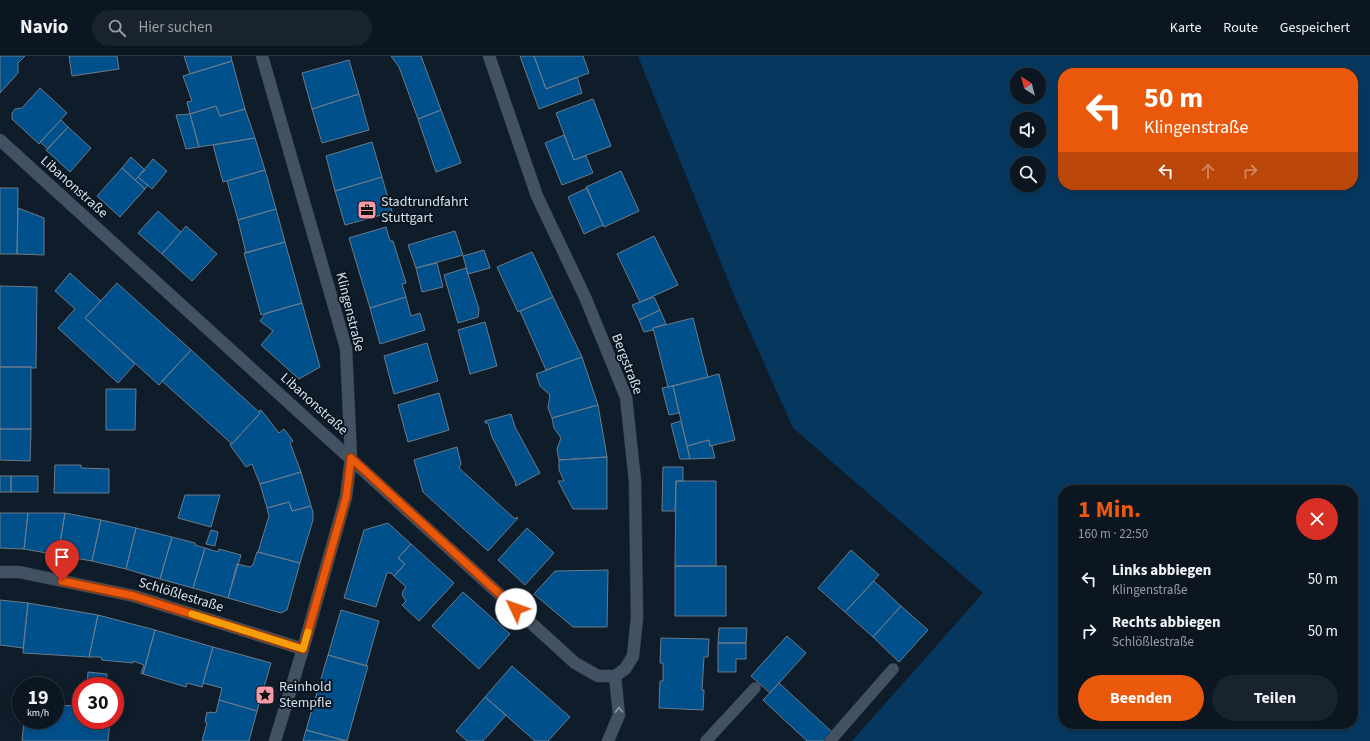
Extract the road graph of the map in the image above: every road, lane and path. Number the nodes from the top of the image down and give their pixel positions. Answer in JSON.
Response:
{"nodes":[{"id":1,"x":262,"y":56,"type":"edge"},
{"id":2,"x":489,"y":56,"type":"edge"},
{"id":3,"x":0,"y":140,"type":"edge"},
{"id":4,"x":351,"y":458,"type":"junction"},
{"id":5,"x":0,"y":572,"type":"edge"},
{"id":6,"x":303,"y":649,"type":"junction"},
{"id":7,"x":893,"y":669,"type":"dead end"},
{"id":8,"x":615,"y":676,"type":"junction"},
{"id":9,"x":755,"y":688,"type":"dead end"},
{"id":10,"x":275,"y":741,"type":"edge"},
{"id":11,"x":608,"y":741,"type":"edge"},
{"id":12,"x":706,"y":741,"type":"edge"},
{"id":13,"x":830,"y":741,"type":"edge"}],
"edges":[{"from":1,"to":4,"type":"street","name":"Klingenstraße"},
{"from":2,"to":8,"type":"street","name":"Bergstraße"},
{"from":3,"to":4,"type":"street","name":"Libanonstraße"},
{"from":4,"to":6,"type":"street","name":"Klingenstraße"},
{"from":4,"to":8,"type":"street","name":"Libanonstraße"},
{"from":5,"to":6,"type":"street","name":"Schlößlestraße"},
{"from":6,"to":10,"type":"street","name":"Klingenstraße"},
{"from":7,"to":13,"type":"lane"},
{"from":11,"to":8,"type":"street","one_way":true},
{"from":9,"to":12,"type":"lane"}]}
